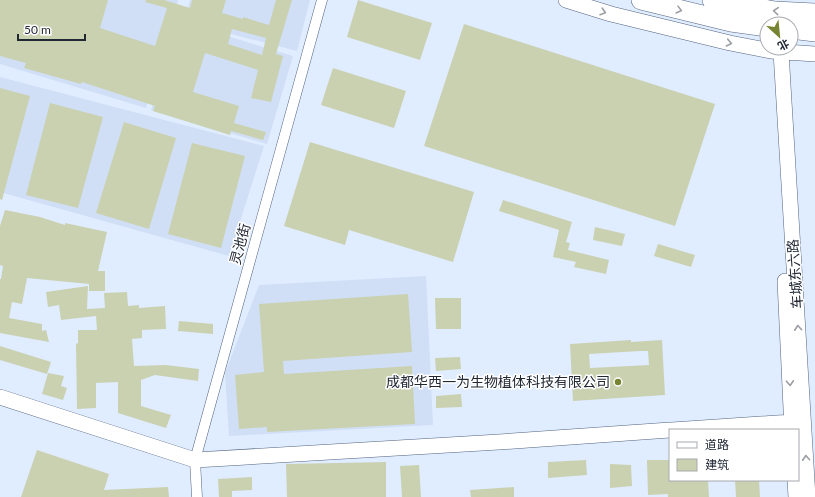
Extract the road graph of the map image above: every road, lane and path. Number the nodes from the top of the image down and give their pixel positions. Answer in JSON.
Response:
{"nodes":[{"id":1,"x":322,"y":0,"type":"edge"},
{"id":2,"x":566,"y":0,"type":"edge"},
{"id":3,"x":641,"y":0,"type":"edge"},
{"id":4,"x":712,"y":0,"type":"edge"},
{"id":5,"x":815,"y":13,"type":"edge"},
{"id":6,"x":759,"y":26,"type":"edge"},
{"id":7,"x":799,"y":30,"type":"edge"},
{"id":8,"x":815,"y":32,"type":"edge"},
{"id":9,"x":759,"y":48,"type":"edge"},
{"id":10,"x":799,"y":53,"type":"edge"},
{"id":11,"x":815,"y":54,"type":"edge"},
{"id":12,"x":776,"y":56,"type":"edge"},
{"id":13,"x":776,"y":56,"type":"edge"},
{"id":14,"x":0,"y":397,"type":"edge"},
{"id":15,"x":792,"y":426,"type":"edge"},
{"id":16,"x":701,"y":429,"type":"edge"},
{"id":17,"x":669,"y":430,"type":"edge"},
{"id":18,"x":195,"y":460,"type":"junction"},
{"id":19,"x":795,"y":481,"type":"edge"},
{"id":20,"x":197,"y":497,"type":"edge"},
{"id":21,"x":796,"y":497,"type":"edge"},
{"id":22,"x":808,"y":497,"type":"edge"}],
"edges":[{"from":1,"to":18,"type":"street","name":"灵池街"},
{"from":2,"to":9,"type":"street","one_way":true},
{"from":3,"to":6,"type":"highway","one_way":true},
{"from":5,"to":4,"type":"highway","one_way":true},
{"from":7,"to":8,"type":"highway"},
{"from":10,"to":11,"type":"street"},
{"from":12,"to":15,"type":"street","name":"车城东六路","one_way":true},
{"from":22,"to":13,"type":"street","name":"车城东六路","one_way":true},
{"from":14,"to":18,"type":"street"},
{"from":15,"to":16,"type":"street"},
{"from":17,"to":18,"type":"street"},
{"from":18,"to":20,"type":"street","name":"灵池街"},
{"from":19,"to":21,"type":"street"}]}
